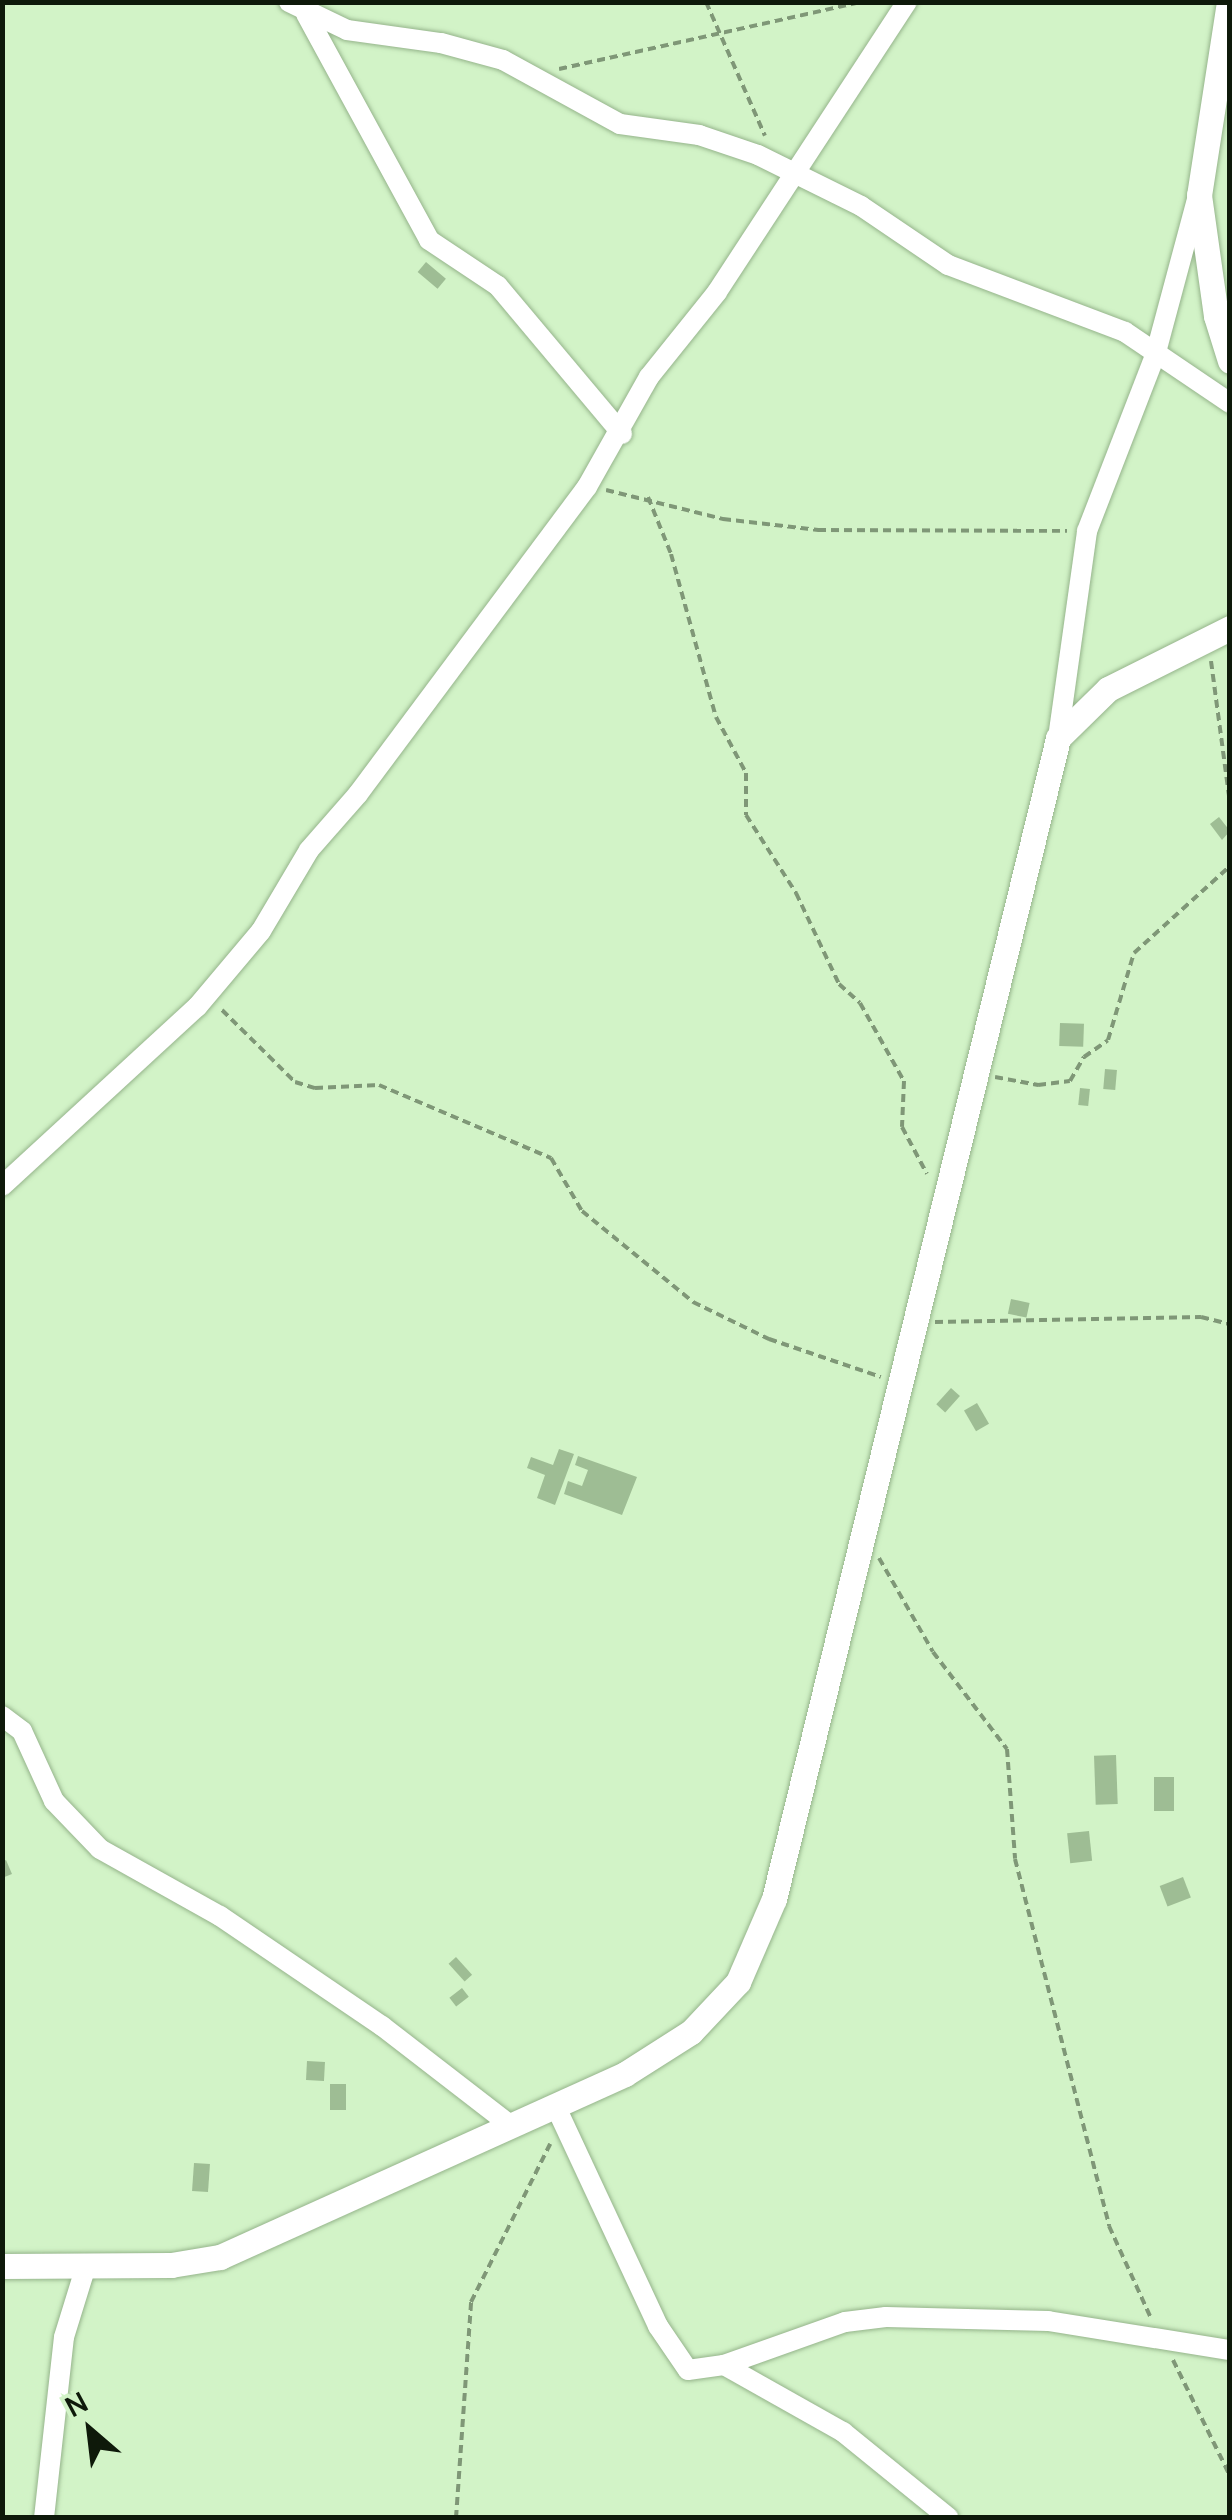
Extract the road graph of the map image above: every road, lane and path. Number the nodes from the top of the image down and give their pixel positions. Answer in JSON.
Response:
{"nodes":[{"id":1,"x":706,"y":2,"type":"edge"},
{"id":2,"x":862,"y":2,"type":"edge"},
{"id":3,"x":907,"y":2,"type":"edge"},
{"id":4,"x":1230,"y":2,"type":"edge"},
{"id":5,"x":297,"y":8,"type":"edge"},
{"id":6,"x":720,"y":39,"type":"junction"},
{"id":7,"x":535,"y":77,"type":"junction"},
{"id":8,"x":776,"y":164,"type":"junction"},
{"id":9,"x":795,"y":175,"type":"junction"},
{"id":10,"x":1199,"y":195,"type":"junction"},
{"id":11,"x":1155,"y":356,"type":"junction"},
{"id":12,"x":1230,"y":362,"type":"edge"},
{"id":13,"x":1230,"y":403,"type":"edge"},
{"id":14,"x":622,"y":434,"type":"junction"},
{"id":15,"x":587,"y":487,"type":"junction"},
{"id":16,"x":648,"y":497,"type":"junction"},
{"id":17,"x":1087,"y":531,"type":"junction"},
{"id":18,"x":1230,"y":628,"type":"edge"},
{"id":19,"x":1206,"y":642,"type":"junction"},
{"id":20,"x":1058,"y":738,"type":"junction"},
{"id":21,"x":1230,"y":804,"type":"edge"},
{"id":22,"x":1230,"y":866,"type":"edge"},
{"id":23,"x":208,"y":996,"type":"junction"},
{"id":24,"x":977,"y":1072,"type":"junction"},
{"id":25,"x":2,"y":1186,"type":"edge"},
{"id":26,"x":946,"y":1196,"type":"junction"},
{"id":27,"x":920,"y":1320,"type":"junction"},
{"id":28,"x":1230,"y":1324,"type":"edge"},
{"id":29,"x":902,"y":1387,"type":"junction"},
{"id":30,"x":866,"y":1536,"type":"junction"},
{"id":31,"x":2,"y":1716,"type":"edge"},
{"id":32,"x":558,"y":2111,"type":"junction"},
{"id":33,"x":510,"y":2125,"type":"junction"},
{"id":34,"x":2,"y":2266,"type":"edge"},
{"id":35,"x":86,"y":2266,"type":"junction"},
{"id":36,"x":1165,"y":2344,"type":"junction"},
{"id":37,"x":1230,"y":2350,"type":"edge"},
{"id":38,"x":724,"y":2365,"type":"junction"},
{"id":39,"x":1230,"y":2476,"type":"edge"},
{"id":40,"x":44,"y":2518,"type":"edge"},
{"id":41,"x":456,"y":2518,"type":"edge"},
{"id":42,"x":950,"y":2518,"type":"edge"}],
"edges":[{"from":1,"to":6,"type":"path"},
{"from":2,"to":6,"type":"path"},
{"from":3,"to":9,"type":"street"},
{"from":4,"to":10,"type":"street"},
{"from":5,"to":7,"type":"street"},
{"from":5,"to":14,"type":"street"},
{"from":6,"to":7,"type":"path"},
{"from":6,"to":8,"type":"path"},
{"from":7,"to":8,"type":"street"},
{"from":8,"to":9,"type":"street"},
{"from":9,"to":11,"type":"street"},
{"from":9,"to":14,"type":"street"},
{"from":10,"to":11,"type":"street"},
{"from":10,"to":12,"type":"street"},
{"from":11,"to":13,"type":"street"},
{"from":11,"to":17,"type":"street"},
{"from":14,"to":15,"type":"street"},
{"from":15,"to":16,"type":"path"},
{"from":15,"to":23,"type":"street"},
{"from":16,"to":17,"type":"path"},
{"from":16,"to":26,"type":"path"},
{"from":17,"to":20,"type":"street"},
{"from":18,"to":19,"type":"street"},
{"from":19,"to":20,"type":"street"},
{"from":19,"to":21,"type":"path"},
{"from":20,"to":24,"type":"street"},
{"from":22,"to":24,"type":"path"},
{"from":23,"to":25,"type":"street"},
{"from":23,"to":29,"type":"path"},
{"from":24,"to":26,"type":"street"},
{"from":26,"to":27,"type":"street"},
{"from":27,"to":28,"type":"path"},
{"from":27,"to":29,"type":"street"},
{"from":29,"to":30,"type":"street"},
{"from":30,"to":32,"type":"street"},
{"from":30,"to":36,"type":"path"},
{"from":31,"to":33,"type":"street"},
{"from":32,"to":33,"type":"street"},
{"from":32,"to":38,"type":"street"},
{"from":32,"to":41,"type":"path"},
{"from":33,"to":35,"type":"street"},
{"from":34,"to":35,"type":"street"},
{"from":35,"to":40,"type":"street"},
{"from":36,"to":37,"type":"street"},
{"from":36,"to":38,"type":"street"},
{"from":36,"to":39,"type":"path"},
{"from":38,"to":42,"type":"street"}]}
